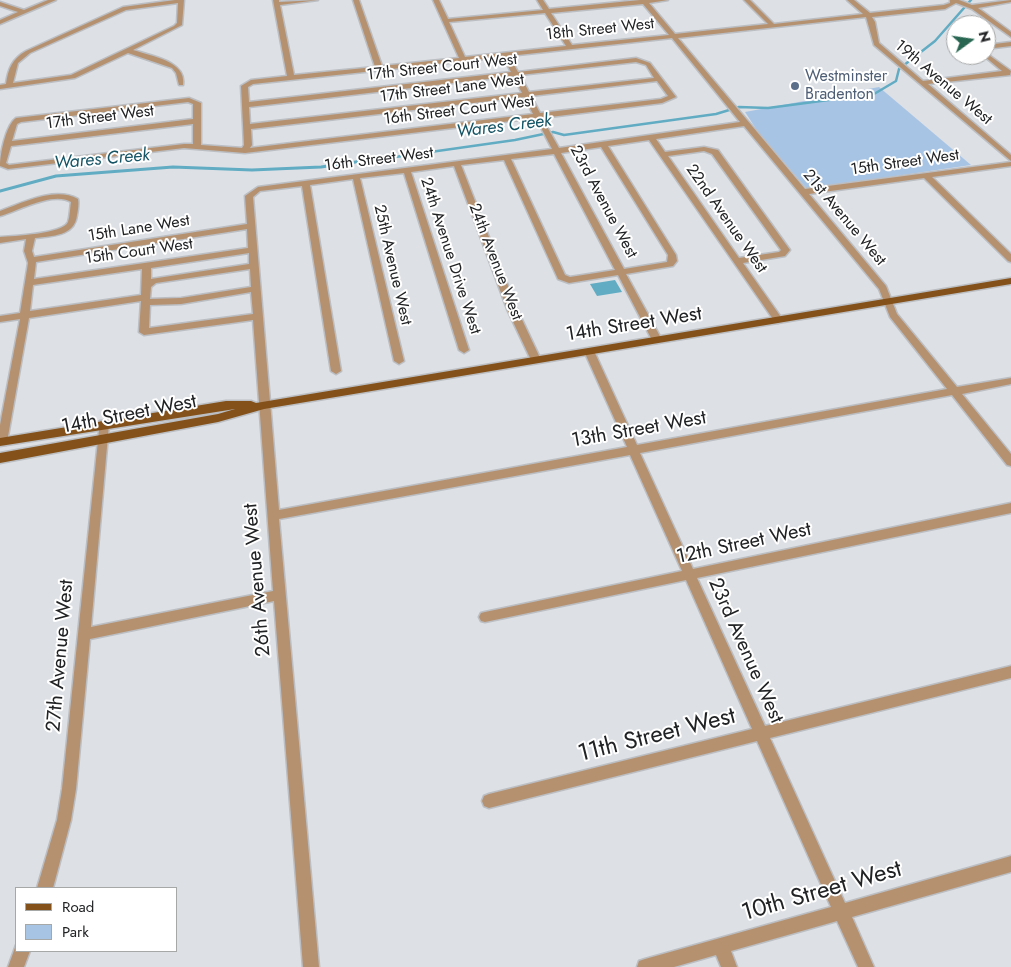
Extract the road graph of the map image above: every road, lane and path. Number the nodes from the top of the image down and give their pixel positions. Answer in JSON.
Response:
{"nodes":[{"id":1,"x":53,"y":0,"type":"edge"},
{"id":2,"x":315,"y":0,"type":"edge"},
{"id":3,"x":356,"y":0,"type":"edge"},
{"id":4,"x":436,"y":0,"type":"edge"},
{"id":5,"x":540,"y":0,"type":"edge"},
{"id":6,"x":665,"y":0,"type":"edge"},
{"id":7,"x":747,"y":0,"type":"edge"},
{"id":8,"x":850,"y":0,"type":"edge"},
{"id":9,"x":181,"y":1,"type":"edge"},
{"id":10,"x":644,"y":1,"type":"edge"},
{"id":11,"x":956,"y":1,"type":"edge"},
{"id":12,"x":1011,"y":1,"type":"edge"},
{"id":13,"x":276,"y":2,"type":"edge"},
{"id":14,"x":0,"y":4,"type":"edge"},
{"id":15,"x":971,"y":7,"type":"junction"},
{"id":16,"x":24,"y":12,"type":"junction"},
{"id":17,"x":547,"y":12,"type":"junction"},
{"id":18,"x":868,"y":15,"type":"junction"},
{"id":19,"x":0,"y":16,"type":"edge"},
{"id":20,"x":8,"y":19,"type":"junction"},
{"id":21,"x":446,"y":21,"type":"junction"},
{"id":22,"x":0,"y":22,"type":"edge"},
{"id":23,"x":772,"y":25,"type":"junction"},
{"id":24,"x":1011,"y":35,"type":"edge"},
{"id":25,"x":673,"y":36,"type":"junction"},
{"id":26,"x":1011,"y":44,"type":"edge"},
{"id":27,"x":996,"y":46,"type":"edge"},
{"id":28,"x":570,"y":47,"type":"junction"},
{"id":29,"x":129,"y":50,"type":"junction"},
{"id":30,"x":505,"y":54,"type":"junction"},
{"id":31,"x":462,"y":58,"type":"junction"},
{"id":32,"x":996,"y":63,"type":"edge"},
{"id":33,"x":379,"y":67,"type":"junction"},
{"id":34,"x":1009,"y":73,"type":"edge"},
{"id":35,"x":516,"y":74,"type":"junction"},
{"id":36,"x":290,"y":77,"type":"junction"},
{"id":37,"x":660,"y":79,"type":"junction"},
{"id":38,"x":922,"y":83,"type":"junction"},
{"id":39,"x":181,"y":84,"type":"dead end"},
{"id":40,"x":9,"y":86,"type":"junction"},
{"id":41,"x":0,"y":87,"type":"edge"},
{"id":42,"x":526,"y":94,"type":"junction"},
{"id":43,"x":245,"y":104,"type":"junction"},
{"id":44,"x":537,"y":116,"type":"junction"},
{"id":45,"x":197,"y":121,"type":"junction"},
{"id":46,"x":746,"y":123,"type":"junction"},
{"id":47,"x":247,"y":127,"type":"junction"},
{"id":48,"x":650,"y":136,"type":"junction"},
{"id":49,"x":603,"y":143,"type":"junction"},
{"id":50,"x":7,"y":144,"type":"junction"},
{"id":51,"x":197,"y":146,"type":"junction"},
{"id":52,"x":556,"y":150,"type":"junction"},
{"id":53,"x":245,"y":151,"type":"junction"},
{"id":54,"x":663,"y":154,"type":"junction"},
{"id":55,"x":506,"y":157,"type":"junction"},
{"id":56,"x":1011,"y":159,"type":"edge"},
{"id":57,"x":457,"y":164,"type":"junction"},
{"id":58,"x":1011,"y":164,"type":"edge"},
{"id":59,"x":407,"y":170,"type":"junction"},
{"id":60,"x":925,"y":175,"type":"junction"},
{"id":61,"x":356,"y":177,"type":"junction"},
{"id":62,"x":306,"y":183,"type":"junction"},
{"id":63,"x":254,"y":191,"type":"joint"},
{"id":64,"x":804,"y":192,"type":"junction"},
{"id":65,"x":0,"y":214,"type":"edge"},
{"id":66,"x":251,"y":226,"type":"junction"},
{"id":67,"x":31,"y":237,"type":"junction"},
{"id":68,"x":0,"y":240,"type":"edge"},
{"id":69,"x":253,"y":250,"type":"junction"},
{"id":70,"x":1011,"y":259,"type":"edge"},
{"id":71,"x":31,"y":260,"type":"junction"},
{"id":72,"x":736,"y":261,"type":"junction"},
{"id":73,"x":147,"y":266,"type":"junction"},
{"id":74,"x":254,"y":266,"type":"junction"},
{"id":75,"x":620,"y":272,"type":"junction"},
{"id":76,"x":1011,"y":282,"type":"edge"},
{"id":77,"x":29,"y":283,"type":"junction"},
{"id":78,"x":256,"y":289,"type":"junction"},
{"id":79,"x":145,"y":295,"type":"junction"},
{"id":80,"x":887,"y":302,"type":"junction"},
{"id":81,"x":24,"y":315,"type":"junction"},
{"id":82,"x":257,"y":316,"type":"junction"},
{"id":83,"x":0,"y":319,"type":"edge"},
{"id":84,"x":778,"y":320,"type":"junction"},
{"id":85,"x":657,"y":340,"type":"junction"},
{"id":86,"x":464,"y":350,"type":"dead end"},
{"id":87,"x":589,"y":351,"type":"junction"},
{"id":88,"x":536,"y":360,"type":"junction"},
{"id":89,"x":399,"y":361,"type":"dead end"},
{"id":90,"x":336,"y":371,"type":"dead end"},
{"id":91,"x":1011,"y":380,"type":"edge"},
{"id":92,"x":954,"y":391,"type":"junction"},
{"id":93,"x":264,"y":405,"type":"junction"},
{"id":94,"x":104,"y":424,"type":"junction"},
{"id":95,"x":102,"y":440,"type":"junction"},
{"id":96,"x":1,"y":442,"type":"edge"},
{"id":97,"x":633,"y":450,"type":"junction"},
{"id":98,"x":0,"y":458,"type":"edge"},
{"id":99,"x":1011,"y":462,"type":"edge"},
{"id":100,"x":1011,"y":508,"type":"edge"},
{"id":101,"x":274,"y":516,"type":"junction"},
{"id":102,"x":690,"y":575,"type":"junction"},
{"id":103,"x":279,"y":595,"type":"junction"},
{"id":104,"x":485,"y":617,"type":"dead end"},
{"id":105,"x":85,"y":634,"type":"junction"},
{"id":106,"x":1011,"y":672,"type":"edge"},
{"id":107,"x":759,"y":733,"type":"junction"},
{"id":108,"x":489,"y":802,"type":"dead end"},
{"id":109,"x":1011,"y":864,"type":"edge"},
{"id":110,"x":45,"y":887,"type":"edge"},
{"id":111,"x":840,"y":911,"type":"junction"},
{"id":112,"x":722,"y":945,"type":"junction"},
{"id":113,"x":22,"y":952,"type":"edge"},
{"id":114,"x":16,"y":967,"type":"edge"},
{"id":115,"x":311,"y":967,"type":"edge"},
{"id":116,"x":645,"y":967,"type":"edge"},
{"id":117,"x":729,"y":967,"type":"edge"},
{"id":118,"x":866,"y":967,"type":"edge"}],
"edges":[{"from":1,"to":16,"type":"street"},
{"from":2,"to":13,"type":"street"},
{"from":3,"to":33,"type":"street"},
{"from":4,"to":21,"type":"street"},
{"from":5,"to":17,"type":"street"},
{"from":6,"to":10,"type":"street"},
{"from":7,"to":23,"type":"street"},
{"from":8,"to":18,"type":"street"},
{"from":9,"to":29,"type":"street"},
{"from":9,"to":40,"type":"street"},
{"from":10,"to":17,"type":"street"},
{"from":10,"to":25,"type":"street","name":"21st Avenue West"},
{"from":11,"to":15,"type":"street"},
{"from":11,"to":18,"type":"street","name":"18th Street West"},
{"from":12,"to":15,"type":"street"},
{"from":13,"to":36,"type":"street"},
{"from":14,"to":16,"type":"street"},
{"from":15,"to":24,"type":"street"},
{"from":16,"to":20,"type":"street"},
{"from":17,"to":21,"type":"street"},
{"from":17,"to":28,"type":"street"},
{"from":18,"to":23,"type":"street","name":"18th Street West"},
{"from":18,"to":38,"type":"street","name":"19th Avenue West"},
{"from":19,"to":20,"type":"street"},
{"from":20,"to":22,"type":"street"},
{"from":21,"to":31,"type":"street"},
{"from":23,"to":25,"type":"street","name":"18th Street West"},
{"from":25,"to":28,"type":"street","name":"18th Street West"},
{"from":25,"to":46,"type":"street","name":"21st Avenue West"},
{"from":26,"to":27,"type":"street"},
{"from":28,"to":30,"type":"street","name":"18th Street West"},
{"from":29,"to":39,"type":"street"},
{"from":29,"to":40,"type":"street"},
{"from":30,"to":31,"type":"street","name":"18th Street West"},
{"from":30,"to":35,"type":"street","name":"23rd Avenue West"},
{"from":31,"to":33,"type":"street","name":"18th Street West"},
{"from":32,"to":34,"type":"street"},
{"from":33,"to":36,"type":"street","name":"18th Street West"},
{"from":34,"to":38,"type":"street"},
{"from":35,"to":37,"type":"street","name":"17th Street Court West"},
{"from":35,"to":42,"type":"street","name":"23rd Avenue West"},
{"from":35,"to":43,"type":"street","name":"17th Street Court West"},
{"from":36,"to":43,"type":"street","name":"18th Street West"},
{"from":37,"to":42,"type":"street","name":"17th Street Lane West"},
{"from":37,"to":44,"type":"street","name":"16th Street Court West"},
{"from":38,"to":56,"type":"street","name":"19th Avenue West"},
{"from":40,"to":41,"type":"street"},
{"from":42,"to":44,"type":"street","name":"23rd Avenue West"},
{"from":42,"to":47,"type":"street","name":"17th Street Lane West"},
{"from":43,"to":47,"type":"street"},
{"from":44,"to":52,"type":"street","name":"23rd Avenue West"},
{"from":44,"to":53,"type":"street","name":"16th Street Court West"},
{"from":45,"to":50,"type":"street","name":"17th Street West"},
{"from":45,"to":50,"type":"street","name":"17th Street West"},
{"from":45,"to":51,"type":"street"},
{"from":46,"to":48,"type":"street","name":"16th Street West"},
{"from":46,"to":64,"type":"street","name":"21st Avenue West"},
{"from":47,"to":53,"type":"street"},
{"from":48,"to":49,"type":"street","name":"16th Street West"},
{"from":48,"to":54,"type":"street","name":"22nd Avenue West"},
{"from":49,"to":52,"type":"street","name":"16th Street West"},
{"from":49,"to":75,"type":"street"},
{"from":50,"to":51,"type":"street"},
{"from":51,"to":53,"type":"street"},
{"from":52,"to":55,"type":"street","name":"16th Street West"},
{"from":52,"to":75,"type":"street","name":"23rd Avenue West"},
{"from":54,"to":72,"type":"street","name":"22nd Avenue West"},
{"from":54,"to":72,"type":"street"},
{"from":55,"to":57,"type":"street","name":"16th Street West"},
{"from":55,"to":75,"type":"street"},
{"from":57,"to":59,"type":"street","name":"16th Street West"},
{"from":57,"to":88,"type":"street","name":"24th Avenue West"},
{"from":58,"to":60,"type":"street","name":"15th Street West"},
{"from":59,"to":61,"type":"street","name":"16th Street West"},
{"from":59,"to":86,"type":"street","name":"24th Avenue Drive West"},
{"from":60,"to":64,"type":"street","name":"15th Street West"},
{"from":60,"to":70,"type":"street"},
{"from":61,"to":62,"type":"street","name":"16th Street West"},
{"from":61,"to":89,"type":"street","name":"25th Avenue West"},
{"from":62,"to":63,"type":"street","name":"16th Street West"},
{"from":62,"to":90,"type":"street"},
{"from":63,"to":66,"type":"street","name":"26th Avenue West"},
{"from":64,"to":80,"type":"street","name":"21st Avenue West"},
{"from":65,"to":67,"type":"street"},
{"from":66,"to":69,"type":"street","name":"26th Avenue West"},
{"from":66,"to":71,"type":"street","name":"15th Lane West"},
{"from":67,"to":68,"type":"street"},
{"from":67,"to":71,"type":"street"},
{"from":69,"to":73,"type":"street","name":"15th Court West"},
{"from":69,"to":74,"type":"street","name":"26th Avenue West"},
{"from":71,"to":77,"type":"street"},
{"from":72,"to":84,"type":"street","name":"22nd Avenue West"},
{"from":73,"to":77,"type":"street","name":"15th Court West"},
{"from":73,"to":79,"type":"street"},
{"from":74,"to":78,"type":"street","name":"26th Avenue West"},
{"from":74,"to":79,"type":"street"},
{"from":75,"to":85,"type":"street","name":"23rd Avenue West"},
{"from":76,"to":80,"type":"main road","name":"14th Street West"},
{"from":77,"to":81,"type":"street"},
{"from":78,"to":79,"type":"street"},
{"from":78,"to":82,"type":"street","name":"26th Avenue West"},
{"from":79,"to":81,"type":"street"},
{"from":79,"to":82,"type":"street"},
{"from":80,"to":84,"type":"main road","name":"14th Street West"},
{"from":80,"to":92,"type":"street","name":"21st Avenue West"},
{"from":81,"to":83,"type":"street"},
{"from":81,"to":96,"type":"street"},
{"from":82,"to":93,"type":"street","name":"26th Avenue West"},
{"from":84,"to":85,"type":"main road","name":"14th Street West"},
{"from":85,"to":87,"type":"main road","name":"14th Street West"},
{"from":87,"to":88,"type":"main road","name":"14th Street West"},
{"from":87,"to":97,"type":"street","name":"23rd Avenue West"},
{"from":88,"to":93,"type":"main road","name":"14th Street West"},
{"from":91,"to":92,"type":"street","name":"13th Street West"},
{"from":92,"to":97,"type":"street","name":"13th Street West"},
{"from":92,"to":99,"type":"street","name":"21st Avenue West"},
{"from":93,"to":94,"type":"main road","name":"14th Street West"},
{"from":93,"to":95,"type":"main road","name":"14th Street West"},
{"from":93,"to":101,"type":"street","name":"26th Avenue West"},
{"from":94,"to":95,"type":"street","name":"27th Avenue West"},
{"from":94,"to":96,"type":"main road","name":"14th Street West"},
{"from":95,"to":98,"type":"main road","name":"14th Street West"},
{"from":95,"to":105,"type":"street","name":"27th Avenue West"},
{"from":97,"to":101,"type":"street","name":"13th Street West"},
{"from":97,"to":102,"type":"street","name":"23rd Avenue West"},
{"from":100,"to":102,"type":"street","name":"12th Street West"},
{"from":101,"to":103,"type":"street","name":"26th Avenue West"},
{"from":102,"to":104,"type":"street","name":"12th Street West"},
{"from":102,"to":107,"type":"street","name":"23rd Avenue West"},
{"from":103,"to":105,"type":"street"},
{"from":103,"to":115,"type":"street","name":"26th Avenue West"},
{"from":105,"to":110,"type":"street","name":"27th Avenue West"},
{"from":106,"to":107,"type":"street","name":"11th Street West"},
{"from":107,"to":108,"type":"street","name":"11th Street West"},
{"from":107,"to":111,"type":"street","name":"23rd Avenue West"},
{"from":109,"to":111,"type":"street","name":"10th Street West"},
{"from":111,"to":112,"type":"street","name":"10th Street West"},
{"from":111,"to":118,"type":"street","name":"23rd Avenue West"},
{"from":112,"to":116,"type":"street","name":"10th Street West"},
{"from":112,"to":117,"type":"street"},
{"from":113,"to":114,"type":"street"}]}
